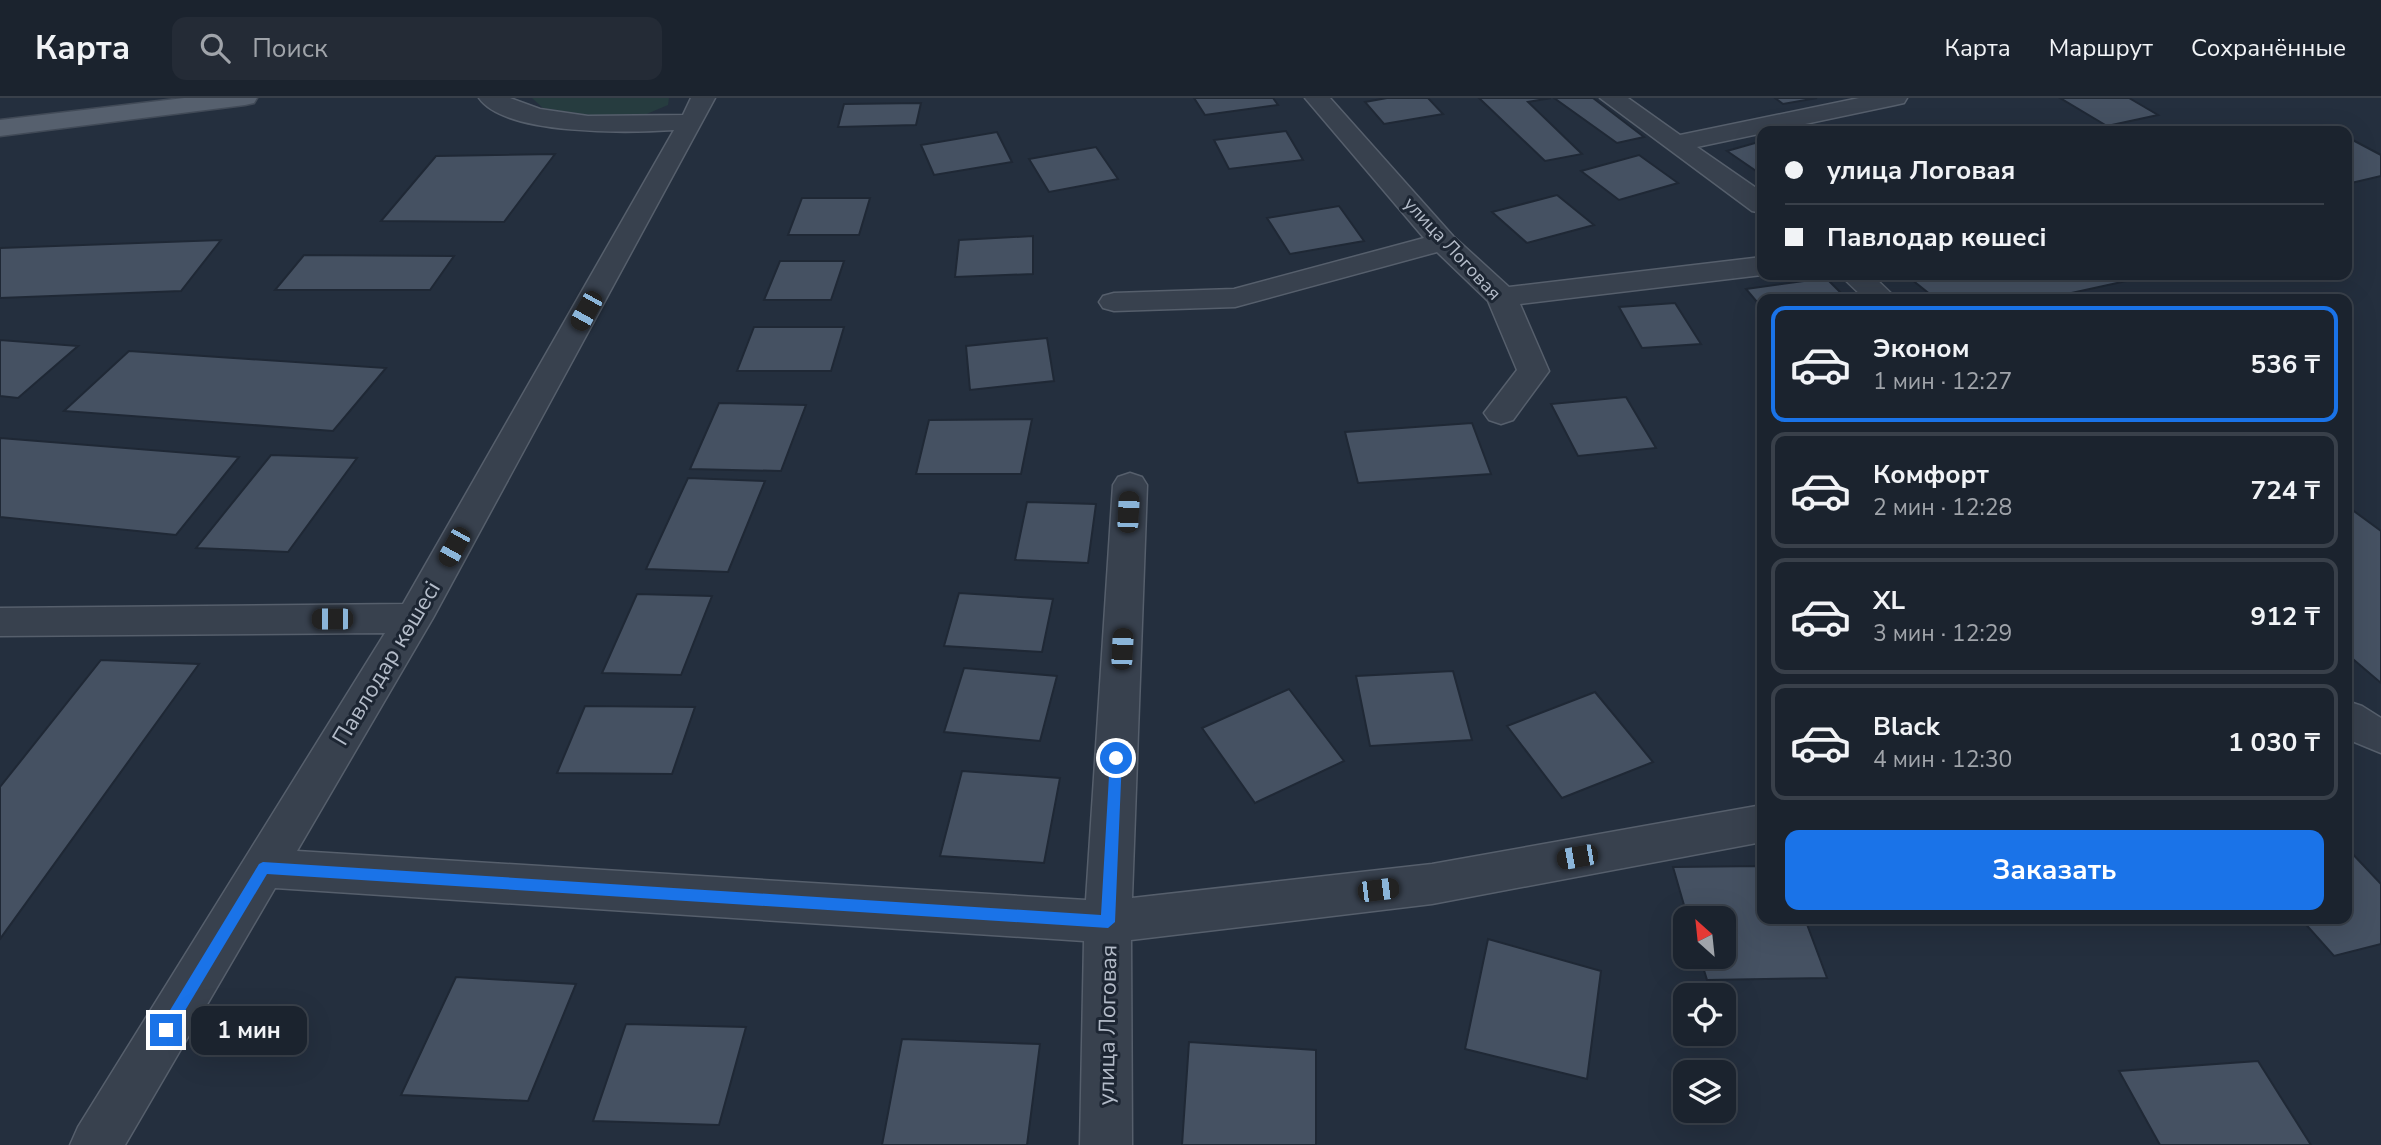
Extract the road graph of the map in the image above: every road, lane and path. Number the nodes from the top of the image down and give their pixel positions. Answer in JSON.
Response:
{"nodes":[{"id":1,"x":244,"y":98,"type":"edge"},
{"id":2,"x":491,"y":98,"type":"edge"},
{"id":3,"x":1317,"y":98,"type":"edge"},
{"id":4,"x":1612,"y":98,"type":"edge"},
{"id":5,"x":1895,"y":98,"type":"edge"},
{"id":6,"x":697,"y":110,"type":"edge"},
{"id":7,"x":1762,"y":126,"type":"edge"},
{"id":8,"x":1757,"y":127,"type":"edge"},
{"id":9,"x":0,"y":128,"type":"edge"},
{"id":10,"x":1676,"y":144,"type":"junction"},
{"id":11,"x":1757,"y":201,"type":"edge"},
{"id":12,"x":1443,"y":242,"type":"junction"},
{"id":13,"x":1757,"y":267,"type":"edge"},
{"id":14,"x":1861,"y":280,"type":"edge"},
{"id":15,"x":1876,"y":294,"type":"edge"},
{"id":16,"x":1502,"y":297,"type":"junction"},
{"id":17,"x":1114,"y":302,"type":"dead end"},
{"id":18,"x":1501,"y":413,"type":"dead end"},
{"id":19,"x":1130,"y":485,"type":"dead end"},
{"id":20,"x":414,"y":618,"type":"junction"},
{"id":21,"x":0,"y":621,"type":"edge"},
{"id":22,"x":1757,"y":825,"type":"edge"},
{"id":23,"x":263,"y":868,"type":"junction"},
{"id":24,"x":1108,"y":922,"type":"junction"},
{"id":25,"x":96,"y":1145,"type":"edge"},
{"id":26,"x":1106,"y":1145,"type":"edge"}],
"edges":[{"from":1,"to":9,"type":"main road"},
{"from":2,"to":6,"type":"street"},
{"from":3,"to":12,"type":"street","name":"улица Логовая"},
{"from":4,"to":10,"type":"street"},
{"from":5,"to":7,"type":"street"},
{"from":6,"to":20,"type":"street","name":"Павлодар көшесі"},
{"from":8,"to":10,"type":"street"},
{"from":10,"to":11,"type":"street"},
{"from":12,"to":16,"type":"street","name":"улица Логовая"},
{"from":12,"to":17,"type":"street"},
{"from":13,"to":16,"type":"street"},
{"from":14,"to":15,"type":"street"},
{"from":16,"to":18,"type":"street","name":"улица Логовая"},
{"from":19,"to":24,"type":"street","name":"улица Логовая"},
{"from":20,"to":21,"type":"street"},
{"from":20,"to":23,"type":"street","name":"Павлодар көшесі"},
{"from":22,"to":24,"type":"street"},
{"from":23,"to":24,"type":"street"},
{"from":23,"to":25,"type":"street","name":"Павлодар көшесі"},
{"from":24,"to":26,"type":"street","name":"улица Логовая"}]}
